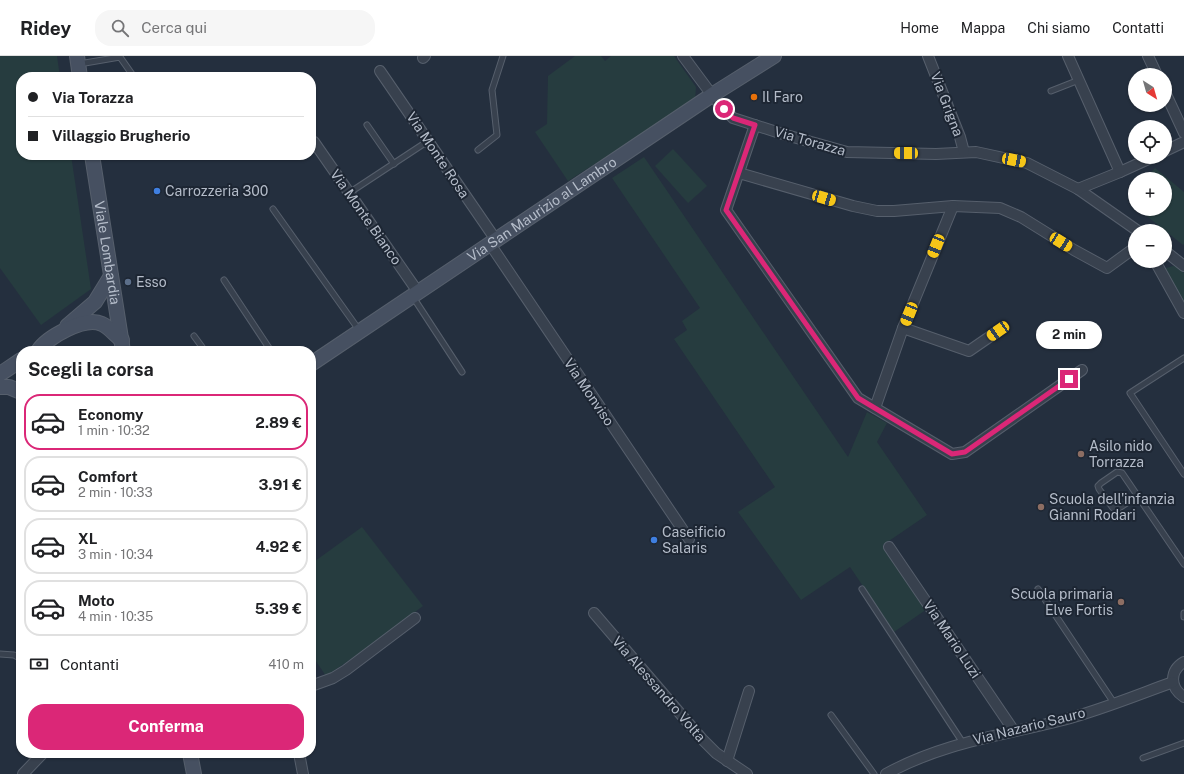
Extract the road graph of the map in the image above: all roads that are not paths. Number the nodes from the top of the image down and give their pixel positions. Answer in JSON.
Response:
{"nodes":[{"id":1,"x":503,"y":56,"type":"edge"},
{"id":2,"x":684,"y":56,"type":"edge"},
{"id":3,"x":774,"y":56,"type":"edge"},
{"id":4,"x":928,"y":56,"type":"edge"},
{"id":5,"x":1068,"y":56,"type":"edge"},
{"id":6,"x":1148,"y":56,"type":"edge"},
{"id":7,"x":121,"y":57,"type":"edge"},
{"id":8,"x":78,"y":66,"type":"edge"},
{"id":9,"x":1154,"y":68,"type":"edge"},
{"id":10,"x":380,"y":71,"type":"dead end"},
{"id":11,"x":131,"y":72,"type":"edge"},
{"id":12,"x":1079,"y":80,"type":"junction"},
{"id":13,"x":1051,"y":91,"type":"dead end"},
{"id":14,"x":712,"y":95,"type":"junction"},
{"id":15,"x":1172,"y":107,"type":"edge"},
{"id":16,"x":367,"y":124,"type":"dead end"},
{"id":17,"x":755,"y":125,"type":"junction"},
{"id":18,"x":1184,"y":134,"type":"edge"},
{"id":19,"x":428,"y":141,"type":"junction"},
{"id":20,"x":1184,"y":142,"type":"edge"},
{"id":21,"x":316,"y":145,"type":"edge"},
{"id":22,"x":1172,"y":148,"type":"edge"},
{"id":23,"x":478,"y":150,"type":"dead end"},
{"id":24,"x":964,"y":152,"type":"junction"},
{"id":25,"x":93,"y":160,"type":"edge"},
{"id":26,"x":394,"y":164,"type":"junction"},
{"id":27,"x":1138,"y":164,"type":"edge"},
{"id":28,"x":1120,"y":172,"type":"junction"},
{"id":29,"x":739,"y":173,"type":"junction"},
{"id":30,"x":1078,"y":189,"type":"junction"},
{"id":31,"x":349,"y":193,"type":"junction"},
{"id":32,"x":953,"y":206,"type":"junction"},
{"id":33,"x":273,"y":209,"type":"dead end"},
{"id":34,"x":1128,"y":224,"type":"edge"},
{"id":35,"x":493,"y":242,"type":"junction"},
{"id":36,"x":1128,"y":254,"type":"edge"},
{"id":37,"x":1172,"y":256,"type":"edge"},
{"id":38,"x":1176,"y":259,"type":"junction"},
{"id":39,"x":1172,"y":260,"type":"edge"},
{"id":40,"x":1184,"y":266,"type":"edge"},
{"id":41,"x":1160,"y":268,"type":"edge"},
{"id":42,"x":112,"y":276,"type":"junction"},
{"id":43,"x":224,"y":280,"type":"dead end"},
{"id":44,"x":415,"y":294,"type":"junction"},
{"id":45,"x":1184,"y":312,"type":"edge"},
{"id":46,"x":903,"y":328,"type":"junction"},
{"id":47,"x":360,"y":331,"type":"junction"},
{"id":48,"x":998,"y":331,"type":"dead end"},
{"id":49,"x":60,"y":332,"type":"junction"},
{"id":50,"x":194,"y":336,"type":"dead end"},
{"id":51,"x":122,"y":345,"type":"edge"},
{"id":52,"x":41,"y":346,"type":"edge"},
{"id":53,"x":201,"y":346,"type":"edge"},
{"id":54,"x":268,"y":346,"type":"edge"},
{"id":55,"x":1184,"y":358,"type":"edge"},
{"id":56,"x":316,"y":361,"type":"edge"},
{"id":57,"x":16,"y":363,"type":"edge"},
{"id":58,"x":1082,"y":370,"type":"dead end"},
{"id":59,"x":462,"y":372,"type":"dead end"},
{"id":60,"x":0,"y":374,"type":"edge"},
{"id":61,"x":0,"y":387,"type":"edge"},
{"id":62,"x":16,"y":390,"type":"edge"},
{"id":63,"x":875,"y":408,"type":"junction"},
{"id":64,"x":1184,"y":474,"type":"edge"},
{"id":65,"x":1138,"y":496,"type":"junction"},
{"id":66,"x":689,"y":539,"type":"dead end"},
{"id":67,"x":889,"y":547,"type":"dead end"},
{"id":68,"x":1184,"y":564,"type":"edge"},
{"id":69,"x":862,"y":589,"type":"dead end"},
{"id":70,"x":1038,"y":589,"type":"dead end"},
{"id":71,"x":1184,"y":613,"type":"edge"},
{"id":72,"x":594,"y":614,"type":"dead end"},
{"id":73,"x":1184,"y":617,"type":"edge"},
{"id":74,"x":415,"y":618,"type":"dead end"},
{"id":75,"x":0,"y":654,"type":"edge"},
{"id":76,"x":16,"y":657,"type":"edge"},
{"id":77,"x":1184,"y":662,"type":"edge"},
{"id":78,"x":1173,"y":682,"type":"junction"},
{"id":79,"x":316,"y":684,"type":"edge"},
{"id":80,"x":749,"y":690,"type":"dead end"},
{"id":81,"x":1184,"y":697,"type":"edge"},
{"id":82,"x":1114,"y":703,"type":"junction"},
{"id":83,"x":831,"y":716,"type":"dead end"},
{"id":84,"x":1014,"y":731,"type":"junction"},
{"id":85,"x":963,"y":743,"type":"junction"},
{"id":86,"x":1184,"y":743,"type":"edge"},
{"id":87,"x":38,"y":758,"type":"edge"},
{"id":88,"x":191,"y":758,"type":"edge"},
{"id":89,"x":300,"y":758,"type":"edge"},
{"id":90,"x":1143,"y":758,"type":"dead end"},
{"id":91,"x":727,"y":761,"type":"junction"},
{"id":92,"x":23,"y":774,"type":"edge"},
{"id":93,"x":194,"y":774,"type":"edge"},
{"id":94,"x":303,"y":774,"type":"edge"},
{"id":95,"x":747,"y":774,"type":"edge"},
{"id":96,"x":874,"y":774,"type":"edge"},
{"id":97,"x":886,"y":774,"type":"edge"}],
"edges":[{"from":1,"to":23,"type":"lane"},
{"from":2,"to":14,"type":"street","name":"Via Torazza"},
{"from":3,"to":14,"type":"main road","name":"Via San Maurizio al Lambro"},
{"from":4,"to":24,"type":"street","name":"Via Grigna"},
{"from":5,"to":12,"type":"street"},
{"from":6,"to":9,"type":"street"},
{"from":7,"to":8,"type":"lane"},
{"from":7,"to":11,"type":"lane"},
{"from":10,"to":19,"type":"street","name":"Via Monte Rosa"},
{"from":12,"to":13,"type":"lane"},
{"from":12,"to":28,"type":"street"},
{"from":14,"to":17,"type":"street","name":"Via Torazza"},
{"from":14,"to":35,"type":"main road","name":"Via San Maurizio al Lambro"},
{"from":15,"to":18,"type":"street"},
{"from":16,"to":26,"type":"lane"},
{"from":17,"to":24,"type":"street","name":"Via Torazza"},
{"from":17,"to":29,"type":"street"},
{"from":19,"to":26,"type":"lane"},
{"from":19,"to":35,"type":"street","name":"Via Monte Rosa"},
{"from":20,"to":22,"type":"street"},
{"from":21,"to":31,"type":"street","name":"Via Monte Bianco"},
{"from":24,"to":30,"type":"street","name":"Via Torazza"},
{"from":25,"to":42,"type":"main road","name":"Viale Lombardia"},
{"from":26,"to":31,"type":"lane"},
{"from":27,"to":28,"type":"street"},
{"from":28,"to":30,"type":"street"},
{"from":29,"to":32,"type":"street"},
{"from":29,"to":63,"type":"street"},
{"from":30,"to":34,"type":"street","name":"Via Torazza"},
{"from":31,"to":44,"type":"street","name":"Via Monte Bianco"},
{"from":32,"to":36,"type":"street"},
{"from":32,"to":46,"type":"street"},
{"from":33,"to":47,"type":"lane"},
{"from":35,"to":44,"type":"main road","name":"Via San Maurizio al Lambro"},
{"from":35,"to":66,"type":"street","name":"Via Monviso"},
{"from":37,"to":38,"type":"street"},
{"from":38,"to":39,"type":"street"},
{"from":38,"to":40,"type":"street"},
{"from":41,"to":45,"type":"street"},
{"from":42,"to":49,"type":"main road"},
{"from":42,"to":51,"type":"main road","name":"Viale Lombardia"},
{"from":43,"to":54,"type":"lane"},
{"from":44,"to":47,"type":"main road","name":"Via San Maurizio al Lambro"},
{"from":44,"to":59,"type":"lane"},
{"from":46,"to":48,"type":"street"},
{"from":46,"to":63,"type":"street"},
{"from":47,"to":56,"type":"main road","name":"Via San Maurizio al Lambro"},
{"from":49,"to":51,"type":"main road"},
{"from":49,"to":52,"type":"main road"},
{"from":50,"to":53,"type":"lane"},
{"from":55,"to":64,"type":"lane"},
{"from":57,"to":60,"type":"main road"},
{"from":58,"to":63,"type":"street"},
{"from":61,"to":62,"type":"main road"},
{"from":65,"to":65,"type":"lane"},
{"from":65,"to":68,"type":"lane"},
{"from":67,"to":84,"type":"street","name":"Via Mario Luzi"},
{"from":69,"to":85,"type":"lane"},
{"from":70,"to":82,"type":"lane"},
{"from":71,"to":73,"type":"lane"},
{"from":72,"to":91,"type":"street","name":"Via Alessandro Volta"},
{"from":74,"to":79,"type":"street"},
{"from":75,"to":76,"type":"lane"},
{"from":77,"to":78,"type":"street"},
{"from":78,"to":81,"type":"street"},
{"from":78,"to":82,"type":"street","name":"Via Nazario Sauro"},
{"from":80,"to":91,"type":"street"},
{"from":82,"to":84,"type":"street","name":"Via Nazario Sauro"},
{"from":83,"to":96,"type":"lane"},
{"from":84,"to":85,"type":"street","name":"Via Nazario Sauro"},
{"from":85,"to":97,"type":"street","name":"Via Nazario Sauro"},
{"from":86,"to":90,"type":"lane"},
{"from":87,"to":92,"type":"street"},
{"from":88,"to":93,"type":"main road"},
{"from":89,"to":94,"type":"street"},
{"from":91,"to":95,"type":"street","name":"Via Alessandro Volta"}]}
